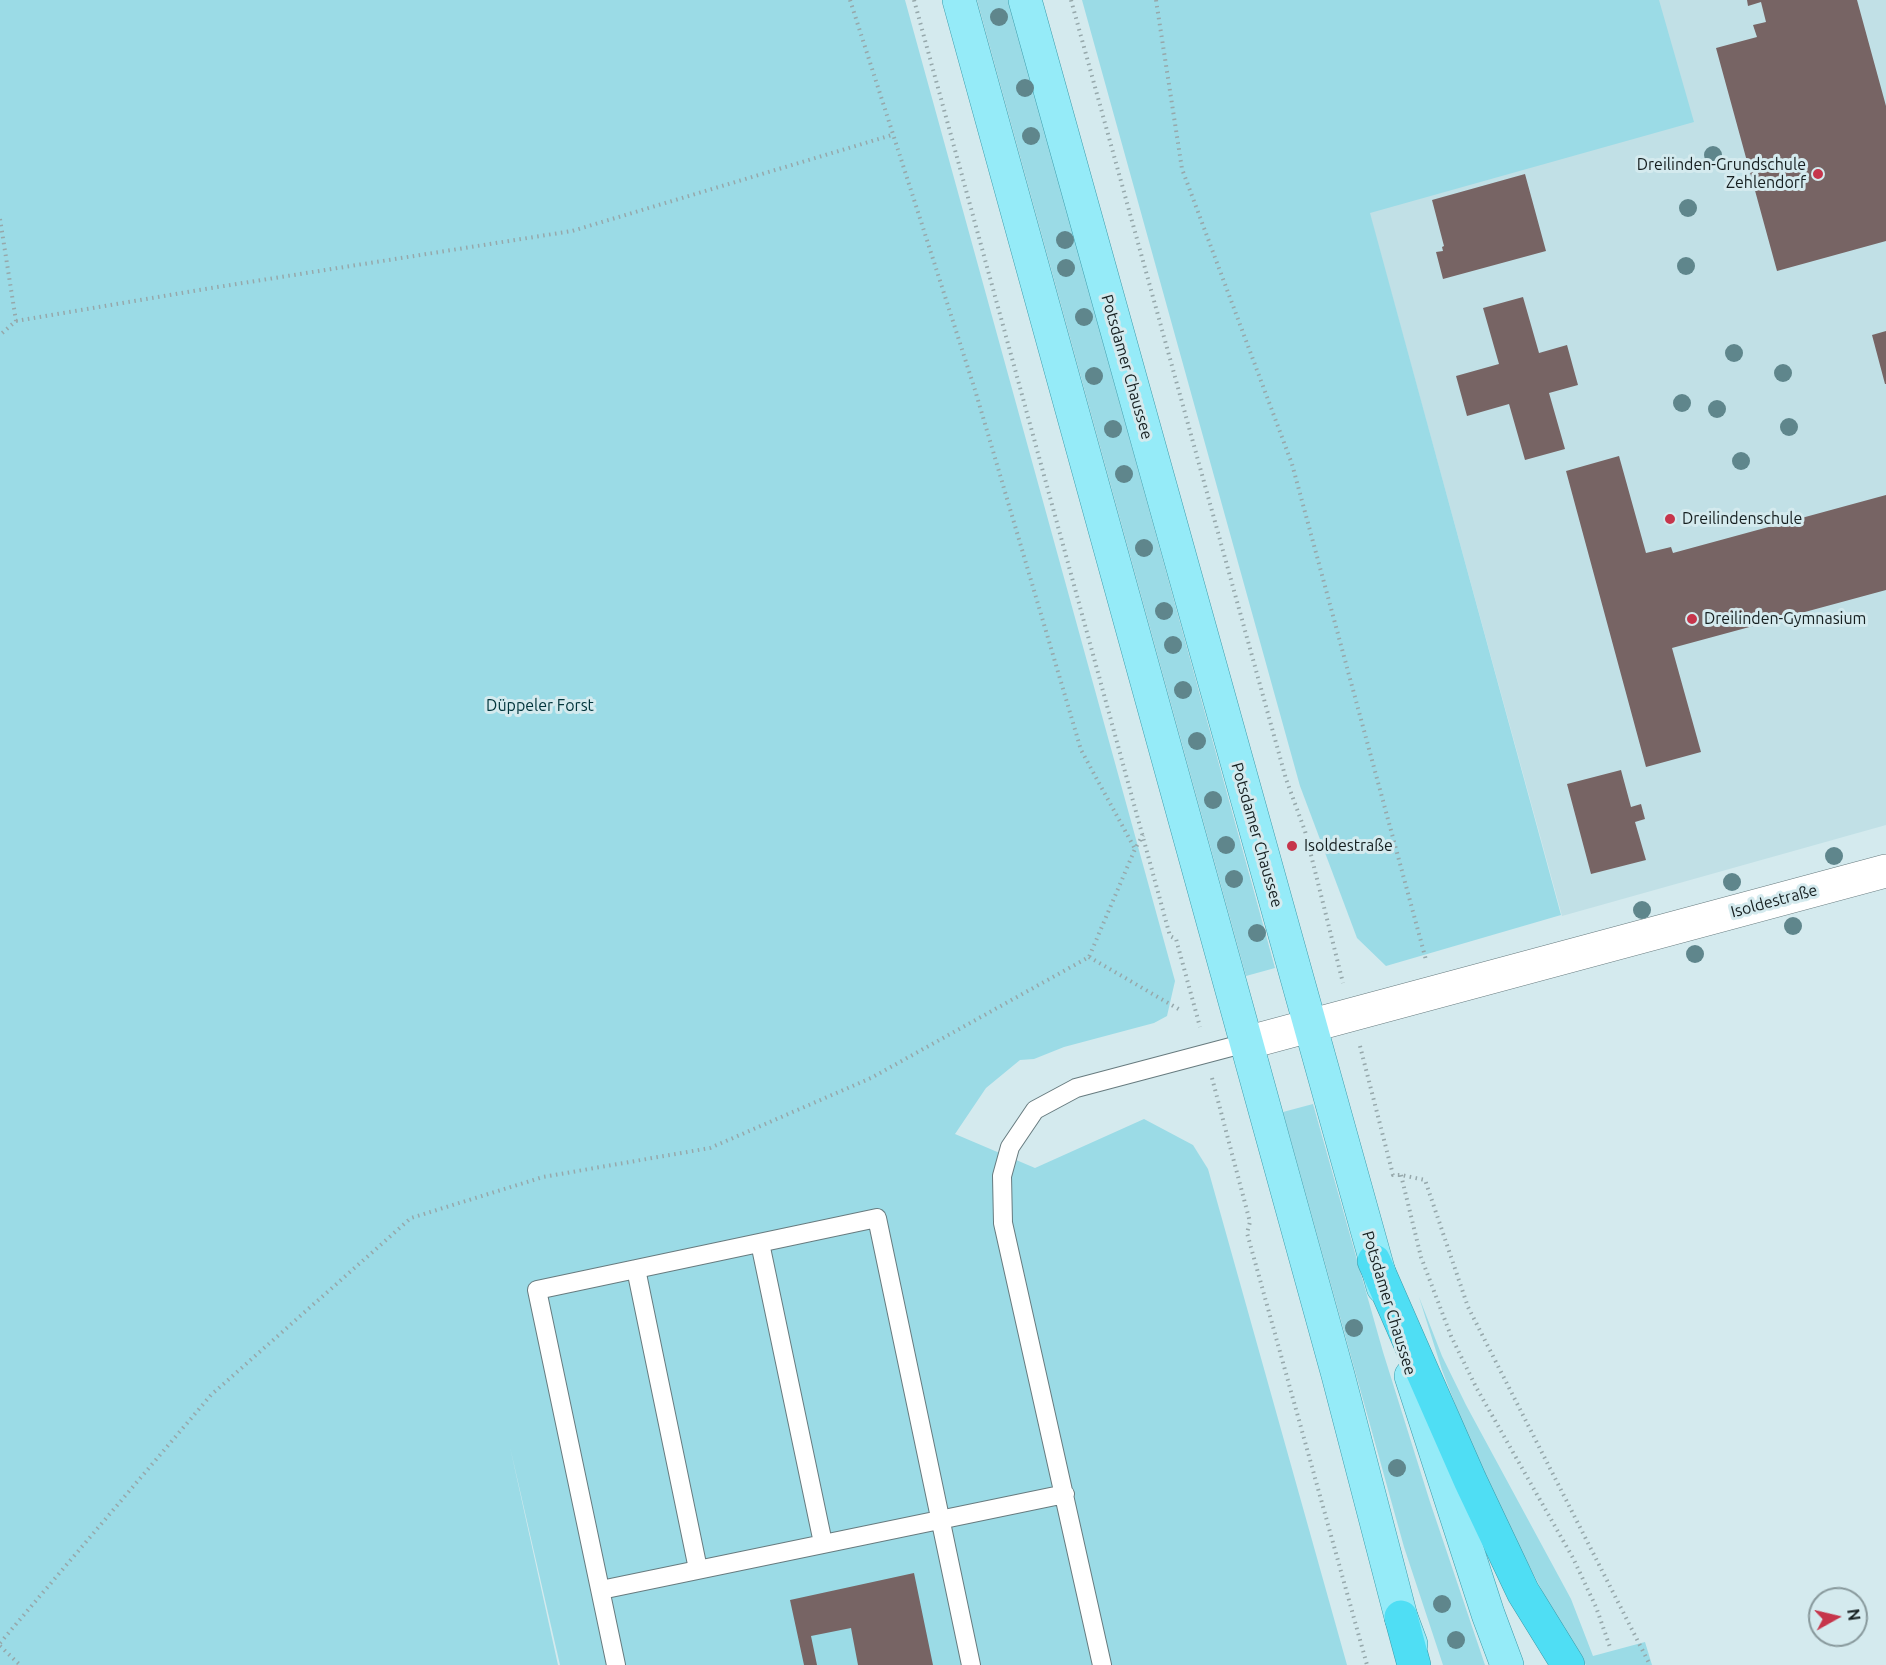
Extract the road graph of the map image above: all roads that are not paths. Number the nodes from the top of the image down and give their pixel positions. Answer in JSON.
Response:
{"nodes":[{"id":1,"x":959,"y":0,"type":"edge"},
{"id":2,"x":1025,"y":0,"type":"edge"},
{"id":3,"x":1886,"y":871,"type":"edge"},
{"id":4,"x":1310,"y":1026,"type":"junction"},
{"id":5,"x":1246,"y":1043,"type":"junction"},
{"id":6,"x":760,"y":1242,"type":"junction"},
{"id":7,"x":1374,"y":1261,"type":"junction"},
{"id":8,"x":636,"y":1269,"type":"junction"},
{"id":9,"x":1065,"y":1494,"type":"junction"},
{"id":10,"x":940,"y":1519,"type":"junction"},
{"id":11,"x":823,"y":1544,"type":"junction"},
{"id":12,"x":698,"y":1569,"type":"junction"},
{"id":13,"x":601,"y":1590,"type":"junction"},
{"id":14,"x":1401,"y":1617,"type":"junction"},
{"id":15,"x":616,"y":1665,"type":"edge"},
{"id":16,"x":971,"y":1665,"type":"edge"},
{"id":17,"x":1102,"y":1665,"type":"edge"},
{"id":18,"x":1414,"y":1665,"type":"edge"},
{"id":19,"x":1419,"y":1665,"type":"edge"},
{"id":20,"x":1507,"y":1665,"type":"edge"},
{"id":21,"x":1568,"y":1665,"type":"edge"}],
"edges":[{"from":1,"to":5,"type":"main road"},
{"from":2,"to":4,"type":"main road","name":"Potsdamer Chaussee"},
{"from":3,"to":4,"type":"street","name":"Isoldestraße"},
{"from":4,"to":5,"type":"street","name":"Isoldestraße"},
{"from":4,"to":7,"type":"main road","name":"Potsdamer Chaussee"},
{"from":5,"to":9,"type":"lane"},
{"from":5,"to":14,"type":"main road"},
{"from":6,"to":8,"type":"lane"},
{"from":6,"to":10,"type":"lane"},
{"from":6,"to":11,"type":"lane"},
{"from":7,"to":20,"type":"main road","name":"Potsdamer Chaussee"},
{"from":7,"to":21,"type":"highway"},
{"from":8,"to":12,"type":"lane"},
{"from":8,"to":13,"type":"lane"},
{"from":9,"to":10,"type":"lane"},
{"from":9,"to":17,"type":"lane"},
{"from":10,"to":11,"type":"lane"},
{"from":10,"to":16,"type":"lane"},
{"from":11,"to":12,"type":"lane"},
{"from":12,"to":13,"type":"lane"},
{"from":13,"to":15,"type":"lane"},
{"from":14,"to":18,"type":"highway"},
{"from":14,"to":19,"type":"main road"}]}
